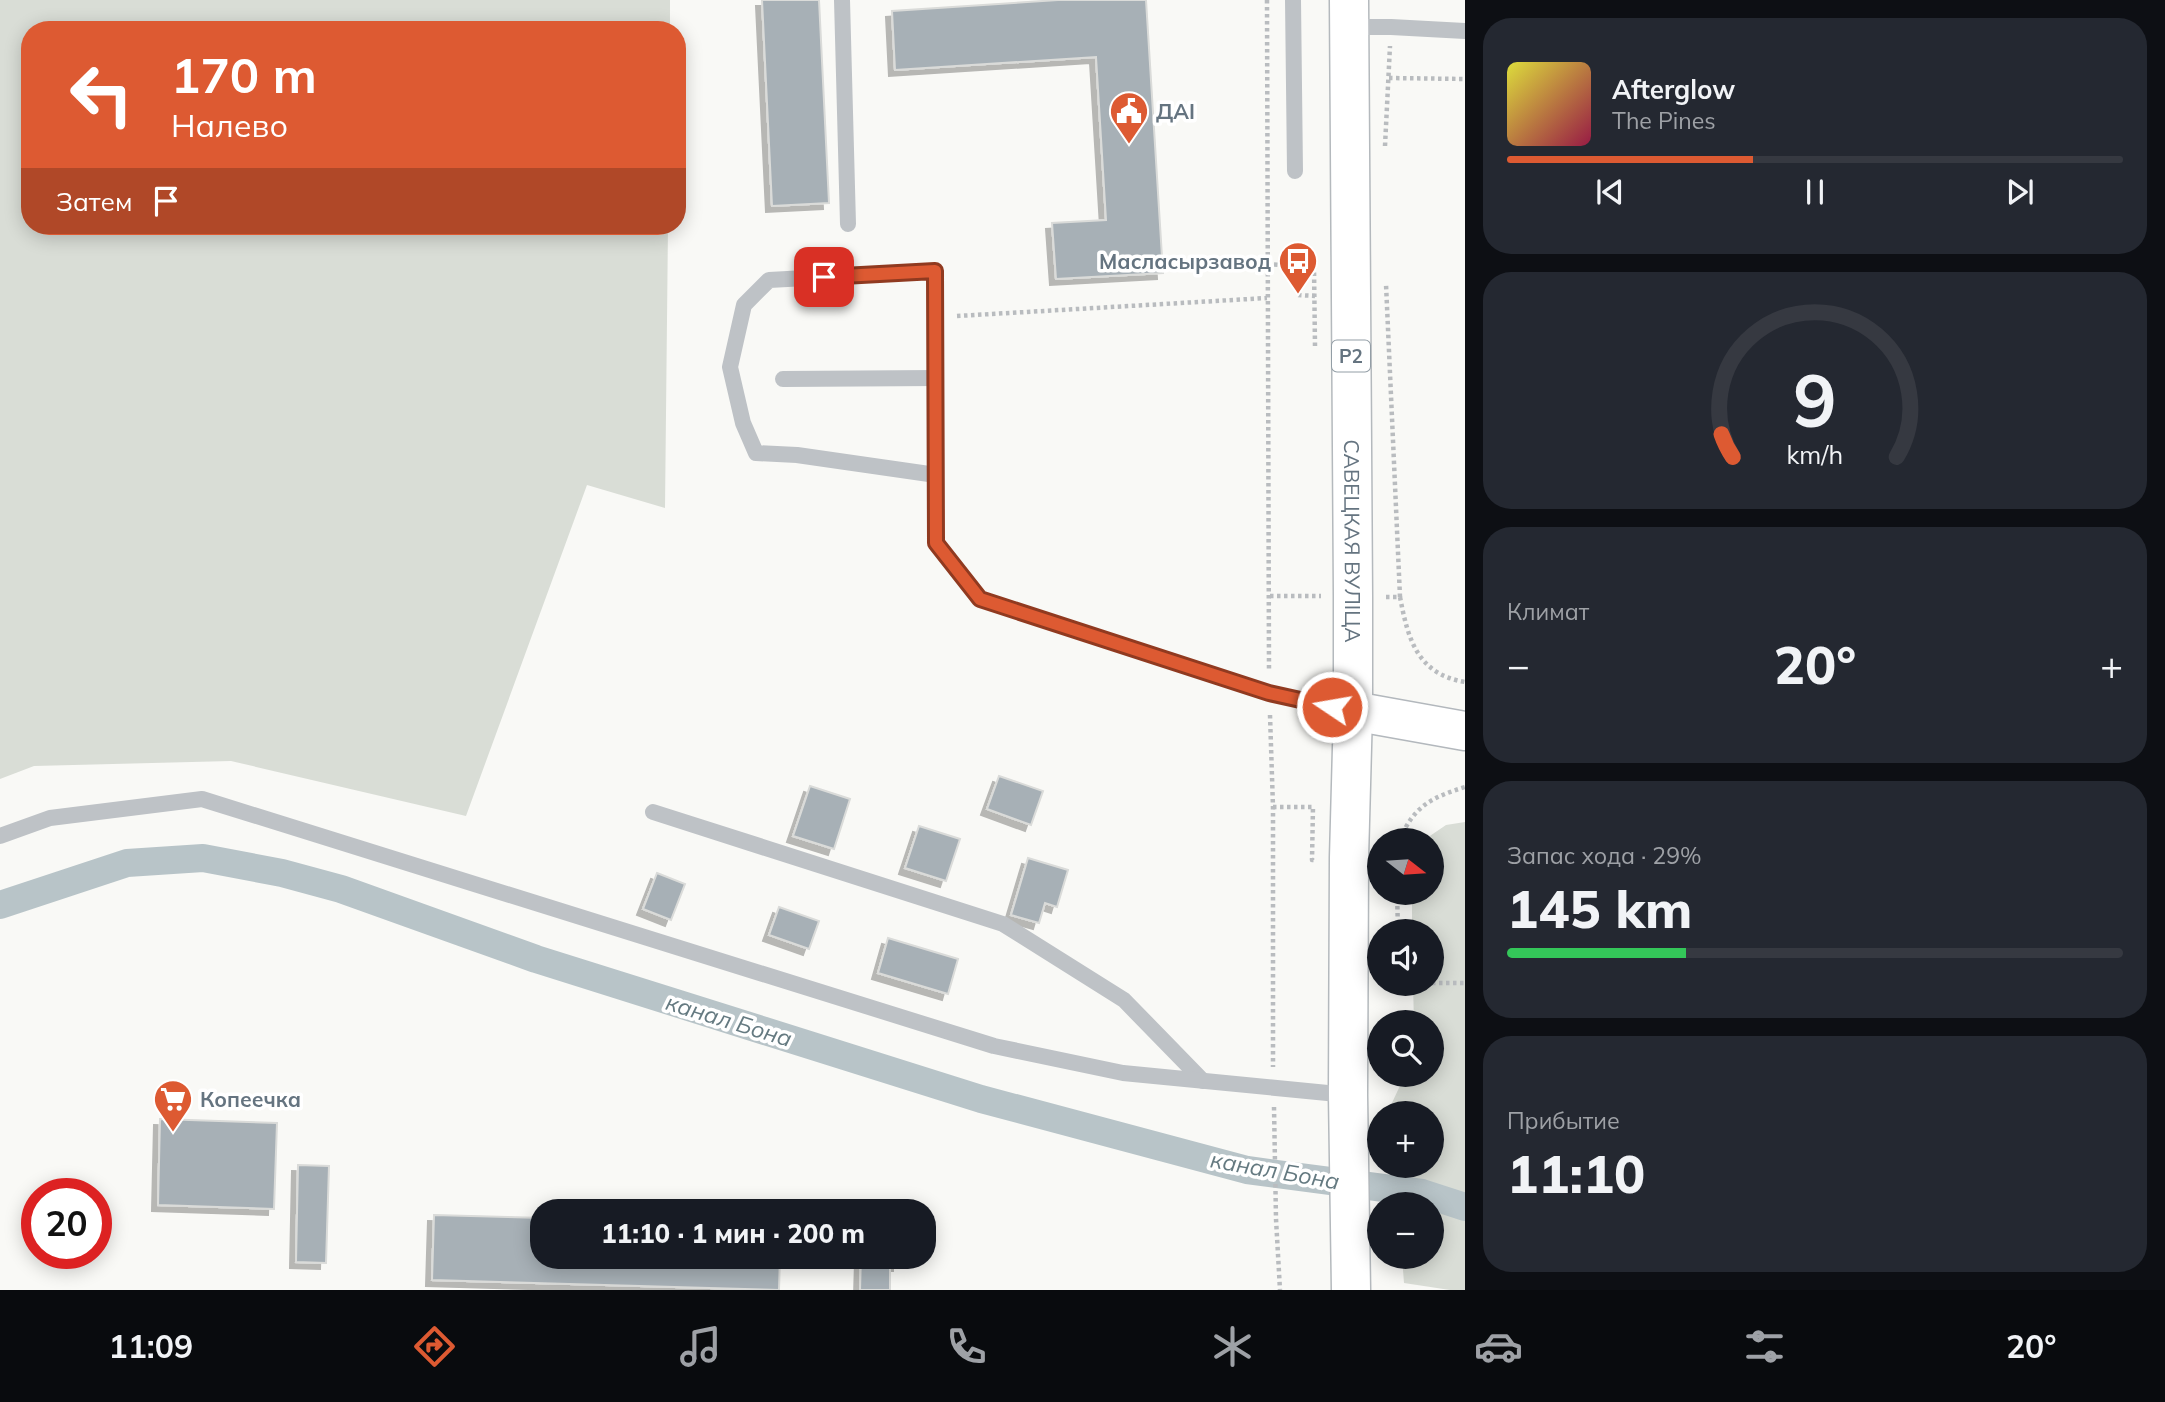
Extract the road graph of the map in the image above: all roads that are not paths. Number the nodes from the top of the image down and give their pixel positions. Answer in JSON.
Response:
{"nodes":[{"id":1,"x":842,"y":0,"type":"edge"},
{"id":2,"x":1293,"y":0,"type":"edge"},
{"id":3,"x":1349,"y":14,"type":"edge"},
{"id":4,"x":1465,"y":31,"type":"edge"},
{"id":5,"x":1295,"y":171,"type":"dead end"},
{"id":6,"x":848,"y":224,"type":"dead end"},
{"id":7,"x":936,"y":378,"type":"junction"},
{"id":8,"x":783,"y":379,"type":"dead end"},
{"id":9,"x":936,"y":475,"type":"junction"},
{"id":10,"x":1353,"y":711,"type":"junction"},
{"id":11,"x":1465,"y":731,"type":"edge"},
{"id":12,"x":653,"y":812,"type":"dead end"},
{"id":13,"x":0,"y":836,"type":"edge"},
{"id":14,"x":1202,"y":1081,"type":"junction"},
{"id":15,"x":1348,"y":1095,"type":"junction"},
{"id":16,"x":1351,"y":1290,"type":"edge"}],
"edges":[{"from":1,"to":6,"type":"lane"},
{"from":2,"to":5,"type":"lane"},
{"from":3,"to":4,"type":"lane"},
{"from":3,"to":10,"type":"main road","name":"САВЕЦКАЯ ВУЛІЦА","number":"Р2"},
{"from":7,"to":8,"type":"lane"},
{"from":7,"to":9,"type":"lane"},
{"from":7,"to":9,"type":"lane"},
{"from":9,"to":10,"type":"lane"},
{"from":10,"to":11,"type":"main road"},
{"from":10,"to":15,"type":"main road","name":"САВЕЦКАЯ ВУЛІЦА","number":"Р2"},
{"from":12,"to":14,"type":"lane"},
{"from":13,"to":14,"type":"lane"},
{"from":14,"to":15,"type":"lane"},
{"from":15,"to":16,"type":"main road","name":"САВЕЦКАЯ ВУЛІЦА","number":"Р2"}]}
